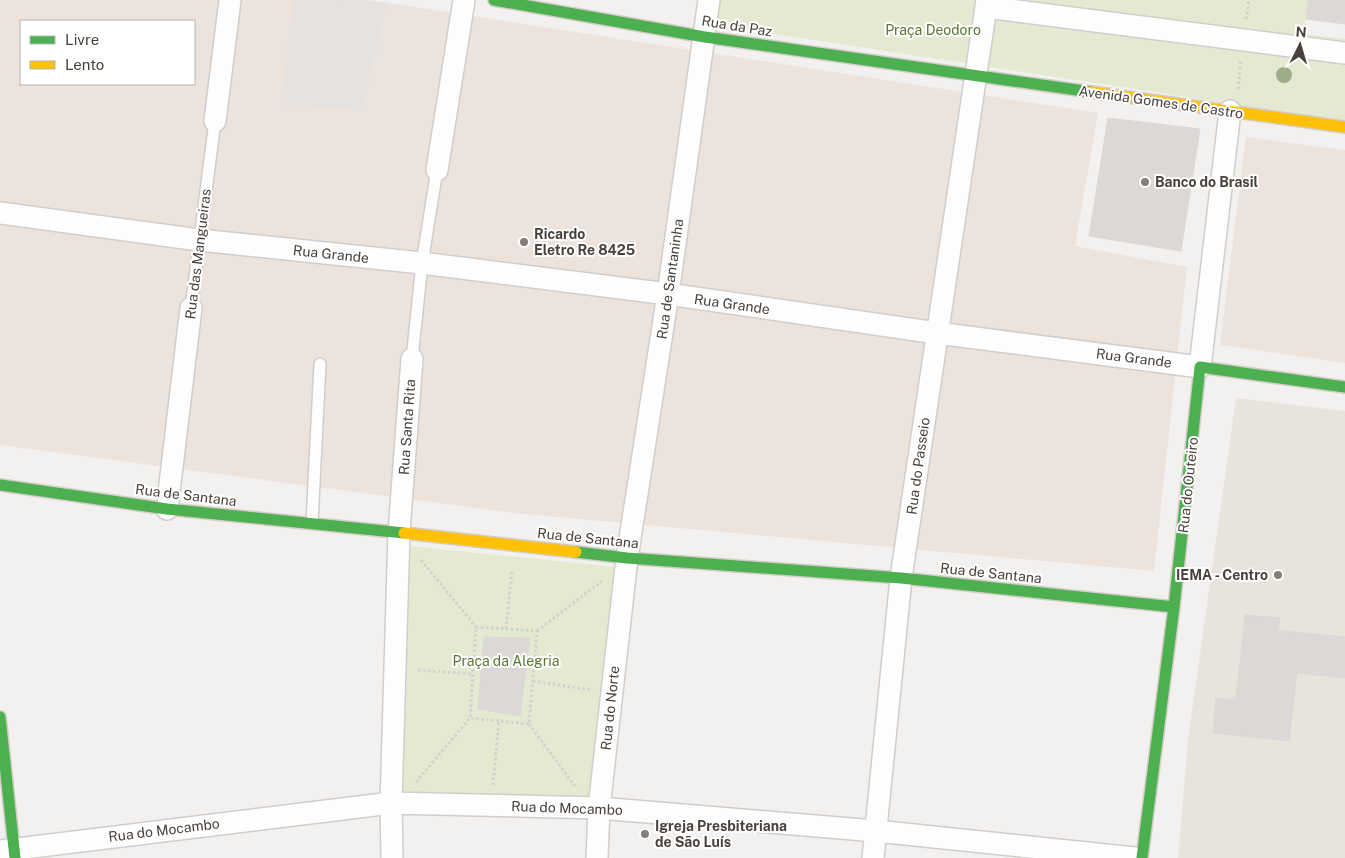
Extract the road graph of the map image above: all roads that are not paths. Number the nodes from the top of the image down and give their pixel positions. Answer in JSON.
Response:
{"nodes":[{"id":1,"x":230,"y":0,"type":"edge"},
{"id":2,"x":464,"y":0,"type":"edge"},
{"id":3,"x":494,"y":0,"type":"edge"},
{"id":4,"x":710,"y":0,"type":"edge"},
{"id":5,"x":986,"y":3,"type":"edge"},
{"id":6,"x":705,"y":37,"type":"junction"},
{"id":7,"x":1345,"y":54,"type":"edge"},
{"id":8,"x":976,"y":76,"type":"junction"},
{"id":9,"x":1230,"y":111,"type":"junction"},
{"id":10,"x":215,"y":121,"type":"joint"},
{"id":11,"x":1345,"y":127,"type":"edge"},
{"id":12,"x":437,"y":170,"type":"joint"},
{"id":13,"x":0,"y":213,"type":"edge"},
{"id":14,"x":200,"y":240,"type":"junction"},
{"id":15,"x":422,"y":264,"type":"junction"},
{"id":16,"x":668,"y":294,"type":"junction"},
{"id":17,"x":191,"y":308,"type":"joint"},
{"id":18,"x":937,"y":333,"type":"junction"},
{"id":19,"x":412,"y":359,"type":"joint"},
{"id":20,"x":320,"y":364,"type":"dead end"},
{"id":21,"x":1200,"y":367,"type":"junction"},
{"id":22,"x":1345,"y":387,"type":"edge"},
{"id":23,"x":0,"y":485,"type":"edge"},
{"id":24,"x":167,"y":509,"type":"junction"},
{"id":25,"x":312,"y":523,"type":"junction"},
{"id":26,"x":399,"y":532,"type":"junction"},
{"id":27,"x":626,"y":558,"type":"junction"},
{"id":28,"x":901,"y":578,"type":"junction"},
{"id":29,"x":1174,"y":607,"type":"junction"},
{"id":30,"x":0,"y":717,"type":"edge"},
{"id":31,"x":391,"y":803,"type":"junction"},
{"id":32,"x":599,"y":808,"type":"junction"},
{"id":33,"x":876,"y":831,"type":"junction"},
{"id":34,"x":10,"y":852,"type":"edge"},
{"id":35,"x":392,"y":858,"type":"edge"},
{"id":36,"x":597,"y":858,"type":"edge"},
{"id":37,"x":873,"y":858,"type":"edge"},
{"id":38,"x":1134,"y":858,"type":"edge"},
{"id":39,"x":1142,"y":858,"type":"edge"}],
"edges":[{"from":1,"to":10,"type":"street","name":"Rua das Mangueiras"},
{"from":2,"to":12,"type":"street","name":"Rua Santa Rita"},
{"from":3,"to":6,"type":"street","name":"Rua da Paz"},
{"from":4,"to":6,"type":"street","name":"Rua de Santaninha"},
{"from":5,"to":7,"type":"street"},
{"from":5,"to":8,"type":"street","name":"Rua do Passeio"},
{"from":6,"to":8,"type":"street","name":"Rua da Paz"},
{"from":6,"to":16,"type":"street","name":"Rua de Santaninha"},
{"from":8,"to":9,"type":"street","name":"Avenida Gomes de Castro"},
{"from":8,"to":18,"type":"street","name":"Rua do Passeio"},
{"from":9,"to":11,"type":"street","name":"Avenida Gomes de Castro"},
{"from":9,"to":21,"type":"street","name":"Rua do Outeiro"},
{"from":10,"to":14,"type":"lane","name":"Rua das Mangueiras"},
{"from":12,"to":15,"type":"lane","name":"Rua Santa Rita"},
{"from":13,"to":14,"type":"street","name":"Rua Grande"},
{"from":14,"to":15,"type":"street","name":"Rua Grande"},
{"from":14,"to":17,"type":"lane","name":"Rua das Mangueiras"},
{"from":15,"to":16,"type":"street","name":"Rua Grande"},
{"from":15,"to":19,"type":"lane","name":"Rua Santa Rita"},
{"from":16,"to":18,"type":"street","name":"Rua Grande"},
{"from":16,"to":27,"type":"street","name":"Rua de Santaninha"},
{"from":17,"to":24,"type":"street","name":"Rua das Mangueiras"},
{"from":18,"to":21,"type":"street","name":"Rua Grande"},
{"from":18,"to":28,"type":"street","name":"Rua do Passeio"},
{"from":19,"to":26,"type":"street","name":"Rua Santa Rita"},
{"from":20,"to":25,"type":"lane"},
{"from":21,"to":22,"type":"street","name":"Rua Grande"},
{"from":21,"to":29,"type":"street","name":"Rua do Outeiro"},
{"from":23,"to":24,"type":"street","name":"Rua de Santana"},
{"from":24,"to":25,"type":"street","name":"Rua de Santana"},
{"from":25,"to":26,"type":"street","name":"Rua de Santana"},
{"from":26,"to":27,"type":"street","name":"Rua de Santana"},
{"from":26,"to":31,"type":"street","name":"Rua Santa Rita"},
{"from":27,"to":28,"type":"street","name":"Rua de Santana"},
{"from":27,"to":32,"type":"street","name":"Rua do Norte"},
{"from":28,"to":29,"type":"street","name":"Rua de Santana"},
{"from":28,"to":33,"type":"street","name":"Rua do Passeio"},
{"from":29,"to":39,"type":"street","name":"Rua do Outeiro"},
{"from":30,"to":34,"type":"street"},
{"from":31,"to":32,"type":"street","name":"Rua do Mocambo"},
{"from":31,"to":34,"type":"street","name":"Rua do Mocambo"},
{"from":31,"to":35,"type":"street","name":"Rua Santa Rita"},
{"from":32,"to":33,"type":"street","name":"Rua do Mocambo"},
{"from":32,"to":36,"type":"street","name":"Rua do Norte"},
{"from":33,"to":37,"type":"street","name":"Rua do Passeio"},
{"from":33,"to":38,"type":"street","name":"Rua do Mocambo"}]}
